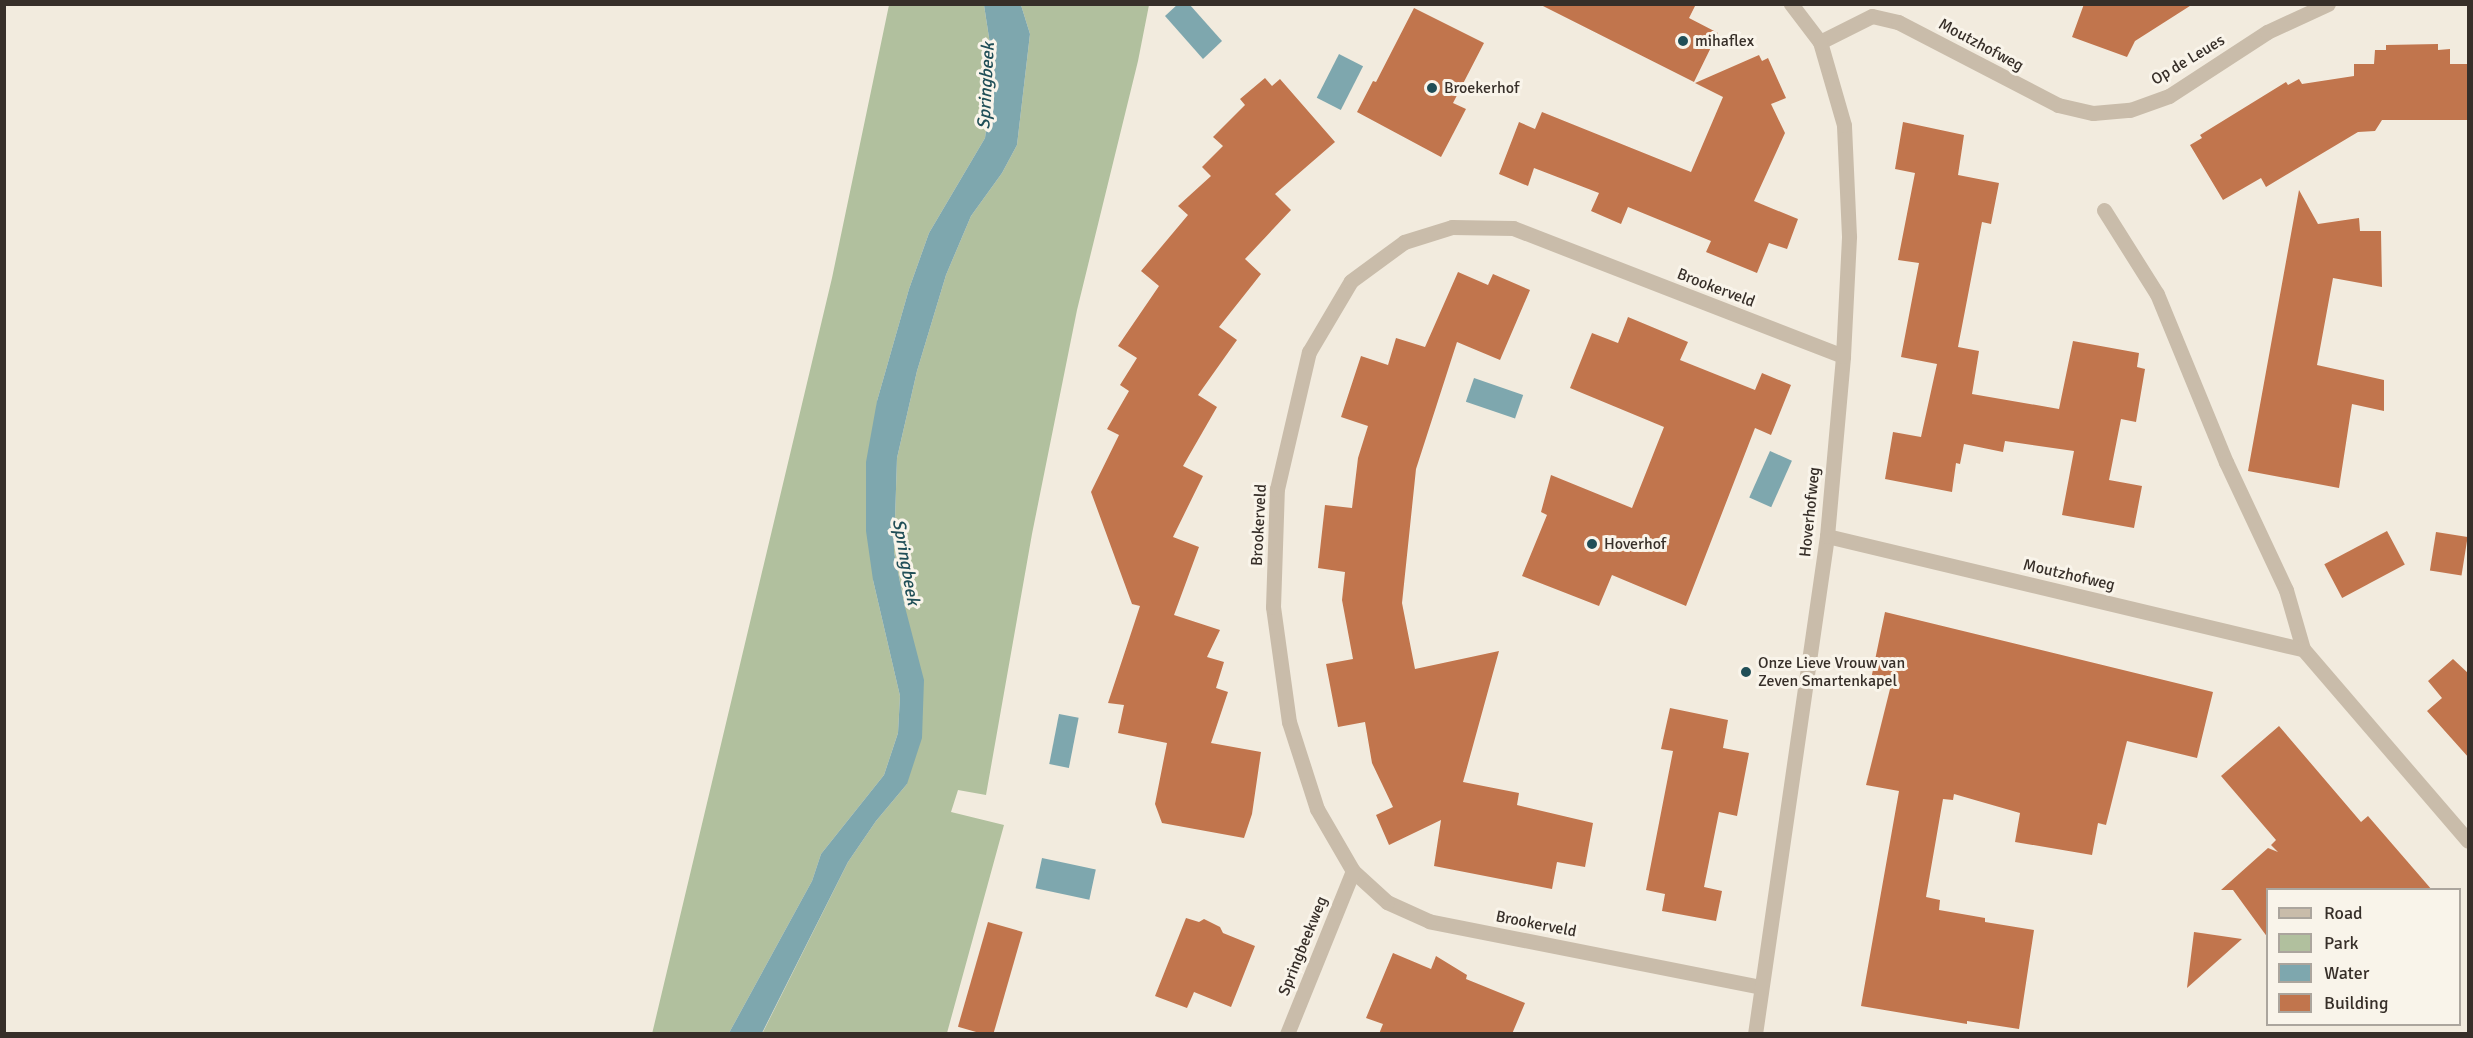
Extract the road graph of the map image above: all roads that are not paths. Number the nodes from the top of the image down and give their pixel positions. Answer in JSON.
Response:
{"nodes":[{"id":1,"x":1791,"y":4,"type":"edge"},
{"id":2,"x":2328,"y":4,"type":"edge"},
{"id":3,"x":1820,"y":42,"type":"junction"},
{"id":4,"x":2058,"y":105,"type":"joint"},
{"id":5,"x":2104,"y":210,"type":"dead end"},
{"id":6,"x":1843,"y":356,"type":"junction"},
{"id":7,"x":1827,"y":536,"type":"junction"},
{"id":8,"x":2304,"y":649,"type":"junction"},
{"id":9,"x":2469,"y":842,"type":"edge"},
{"id":10,"x":1353,"y":872,"type":"junction"},
{"id":11,"x":1761,"y":987,"type":"junction"},
{"id":12,"x":1287,"y":1034,"type":"edge"},
{"id":13,"x":1755,"y":1034,"type":"edge"}],
"edges":[{"from":1,"to":3,"type":"street","name":"Hoverhofweg"},
{"from":2,"to":4,"type":"street","name":"Op de Leues"},
{"from":3,"to":4,"type":"street","name":"Moutzhofweg"},
{"from":3,"to":6,"type":"street","name":"Hoverhofweg"},
{"from":5,"to":8,"type":"street"},
{"from":6,"to":7,"type":"street","name":"Hoverhofweg"},
{"from":6,"to":10,"type":"street","name":"Brookerveld"},
{"from":7,"to":8,"type":"street","name":"Moutzhofweg"},
{"from":7,"to":11,"type":"street","name":"Hoverhofweg"},
{"from":8,"to":9,"type":"street"},
{"from":10,"to":11,"type":"street","name":"Brookerveld"},
{"from":10,"to":12,"type":"street","name":"Springbeekweg"},
{"from":11,"to":13,"type":"street","name":"Hoverhofweg"}]}
